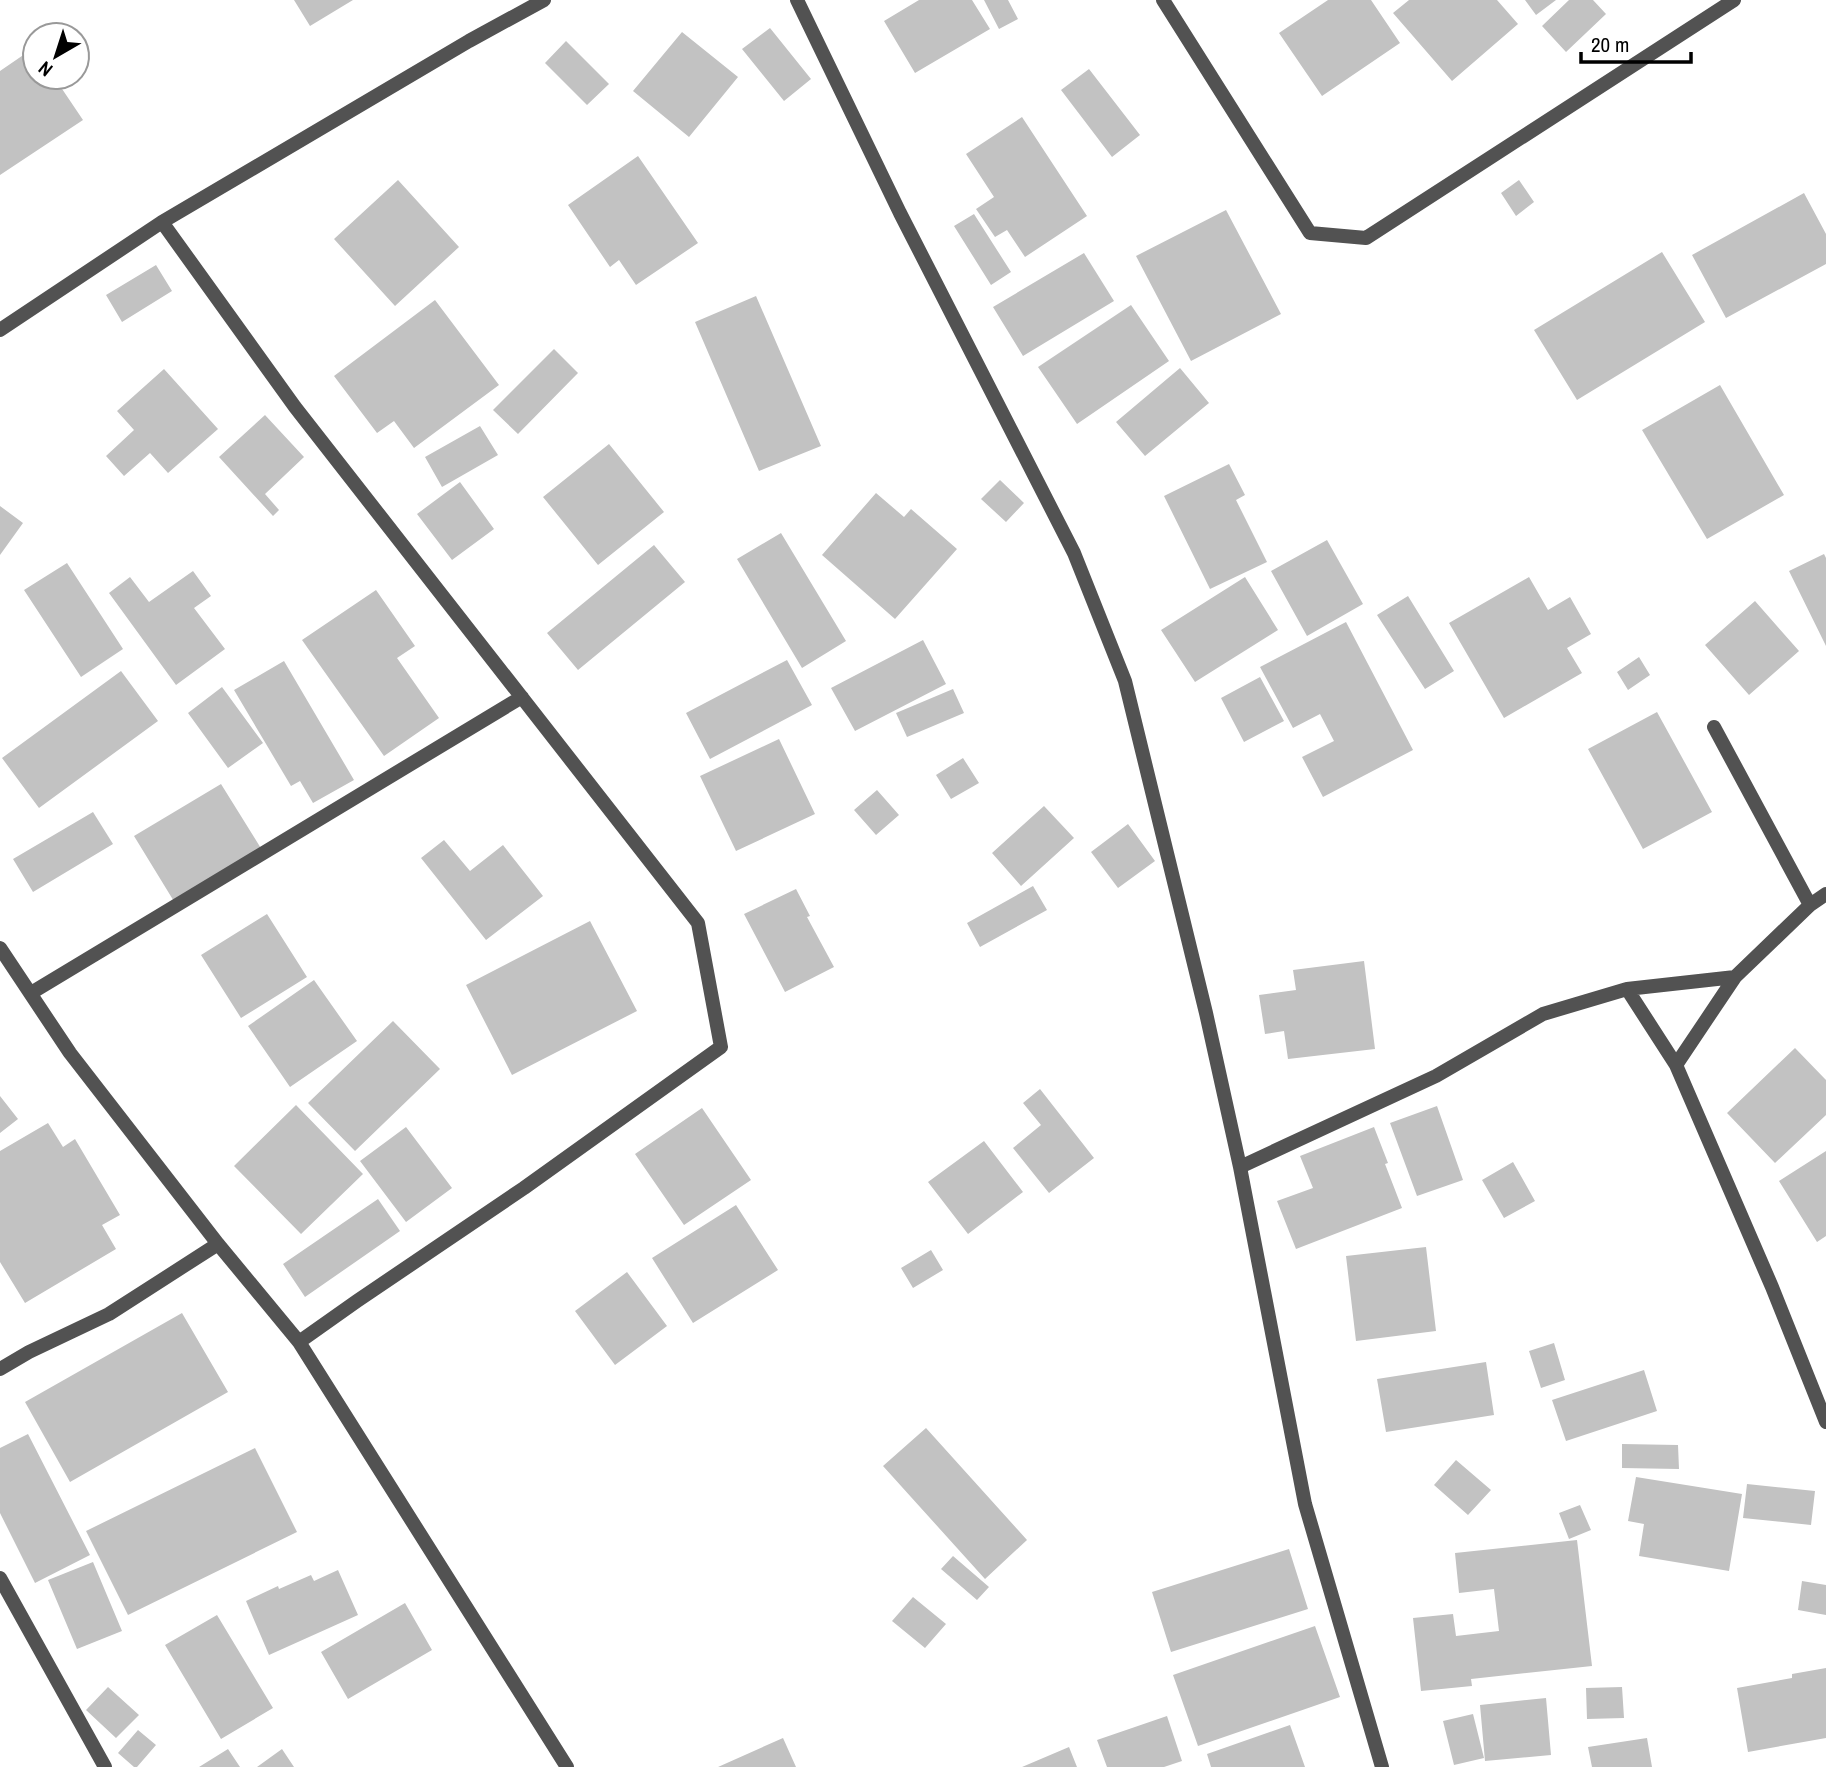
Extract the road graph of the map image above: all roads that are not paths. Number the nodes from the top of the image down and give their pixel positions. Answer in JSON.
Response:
{"nodes":[{"id":1,"x":544,"y":0,"type":"edge"},
{"id":2,"x":797,"y":0,"type":"edge"},
{"id":3,"x":1163,"y":0,"type":"edge"},
{"id":4,"x":1734,"y":0,"type":"edge"},
{"id":5,"x":162,"y":222,"type":"junction"},
{"id":6,"x":0,"y":330,"type":"edge"},
{"id":7,"x":522,"y":697,"type":"junction"},
{"id":8,"x":1714,"y":727,"type":"dead end"},
{"id":9,"x":1826,"y":894,"type":"edge"},
{"id":10,"x":1810,"y":905,"type":"junction"},
{"id":11,"x":0,"y":947,"type":"edge"},
{"id":12,"x":1735,"y":977,"type":"junction"},
{"id":13,"x":1628,"y":989,"type":"junction"},
{"id":14,"x":30,"y":993,"type":"junction"},
{"id":15,"x":1676,"y":1065,"type":"junction"},
{"id":16,"x":1240,"y":1167,"type":"junction"},
{"id":17,"x":218,"y":1244,"type":"junction"},
{"id":18,"x":299,"y":1342,"type":"junction"},
{"id":19,"x":0,"y":1369,"type":"edge"},
{"id":20,"x":1826,"y":1422,"type":"edge"},
{"id":21,"x":0,"y":1578,"type":"edge"},
{"id":22,"x":105,"y":1767,"type":"edge"},
{"id":23,"x":567,"y":1767,"type":"edge"},
{"id":24,"x":1382,"y":1767,"type":"edge"}],
"edges":[{"from":1,"to":5,"type":"street"},
{"from":2,"to":16,"type":"street"},
{"from":3,"to":4,"type":"street"},
{"from":5,"to":6,"type":"street"},
{"from":5,"to":7,"type":"street"},
{"from":7,"to":14,"type":"street"},
{"from":7,"to":18,"type":"street"},
{"from":8,"to":10,"type":"street"},
{"from":9,"to":10,"type":"street"},
{"from":10,"to":12,"type":"street"},
{"from":11,"to":14,"type":"street"},
{"from":12,"to":13,"type":"street"},
{"from":12,"to":15,"type":"street"},
{"from":13,"to":15,"type":"street"},
{"from":13,"to":16,"type":"street"},
{"from":14,"to":17,"type":"street"},
{"from":15,"to":20,"type":"street"},
{"from":16,"to":24,"type":"street"},
{"from":17,"to":18,"type":"street"},
{"from":17,"to":19,"type":"street"},
{"from":18,"to":23,"type":"street"},
{"from":21,"to":22,"type":"street"}]}
